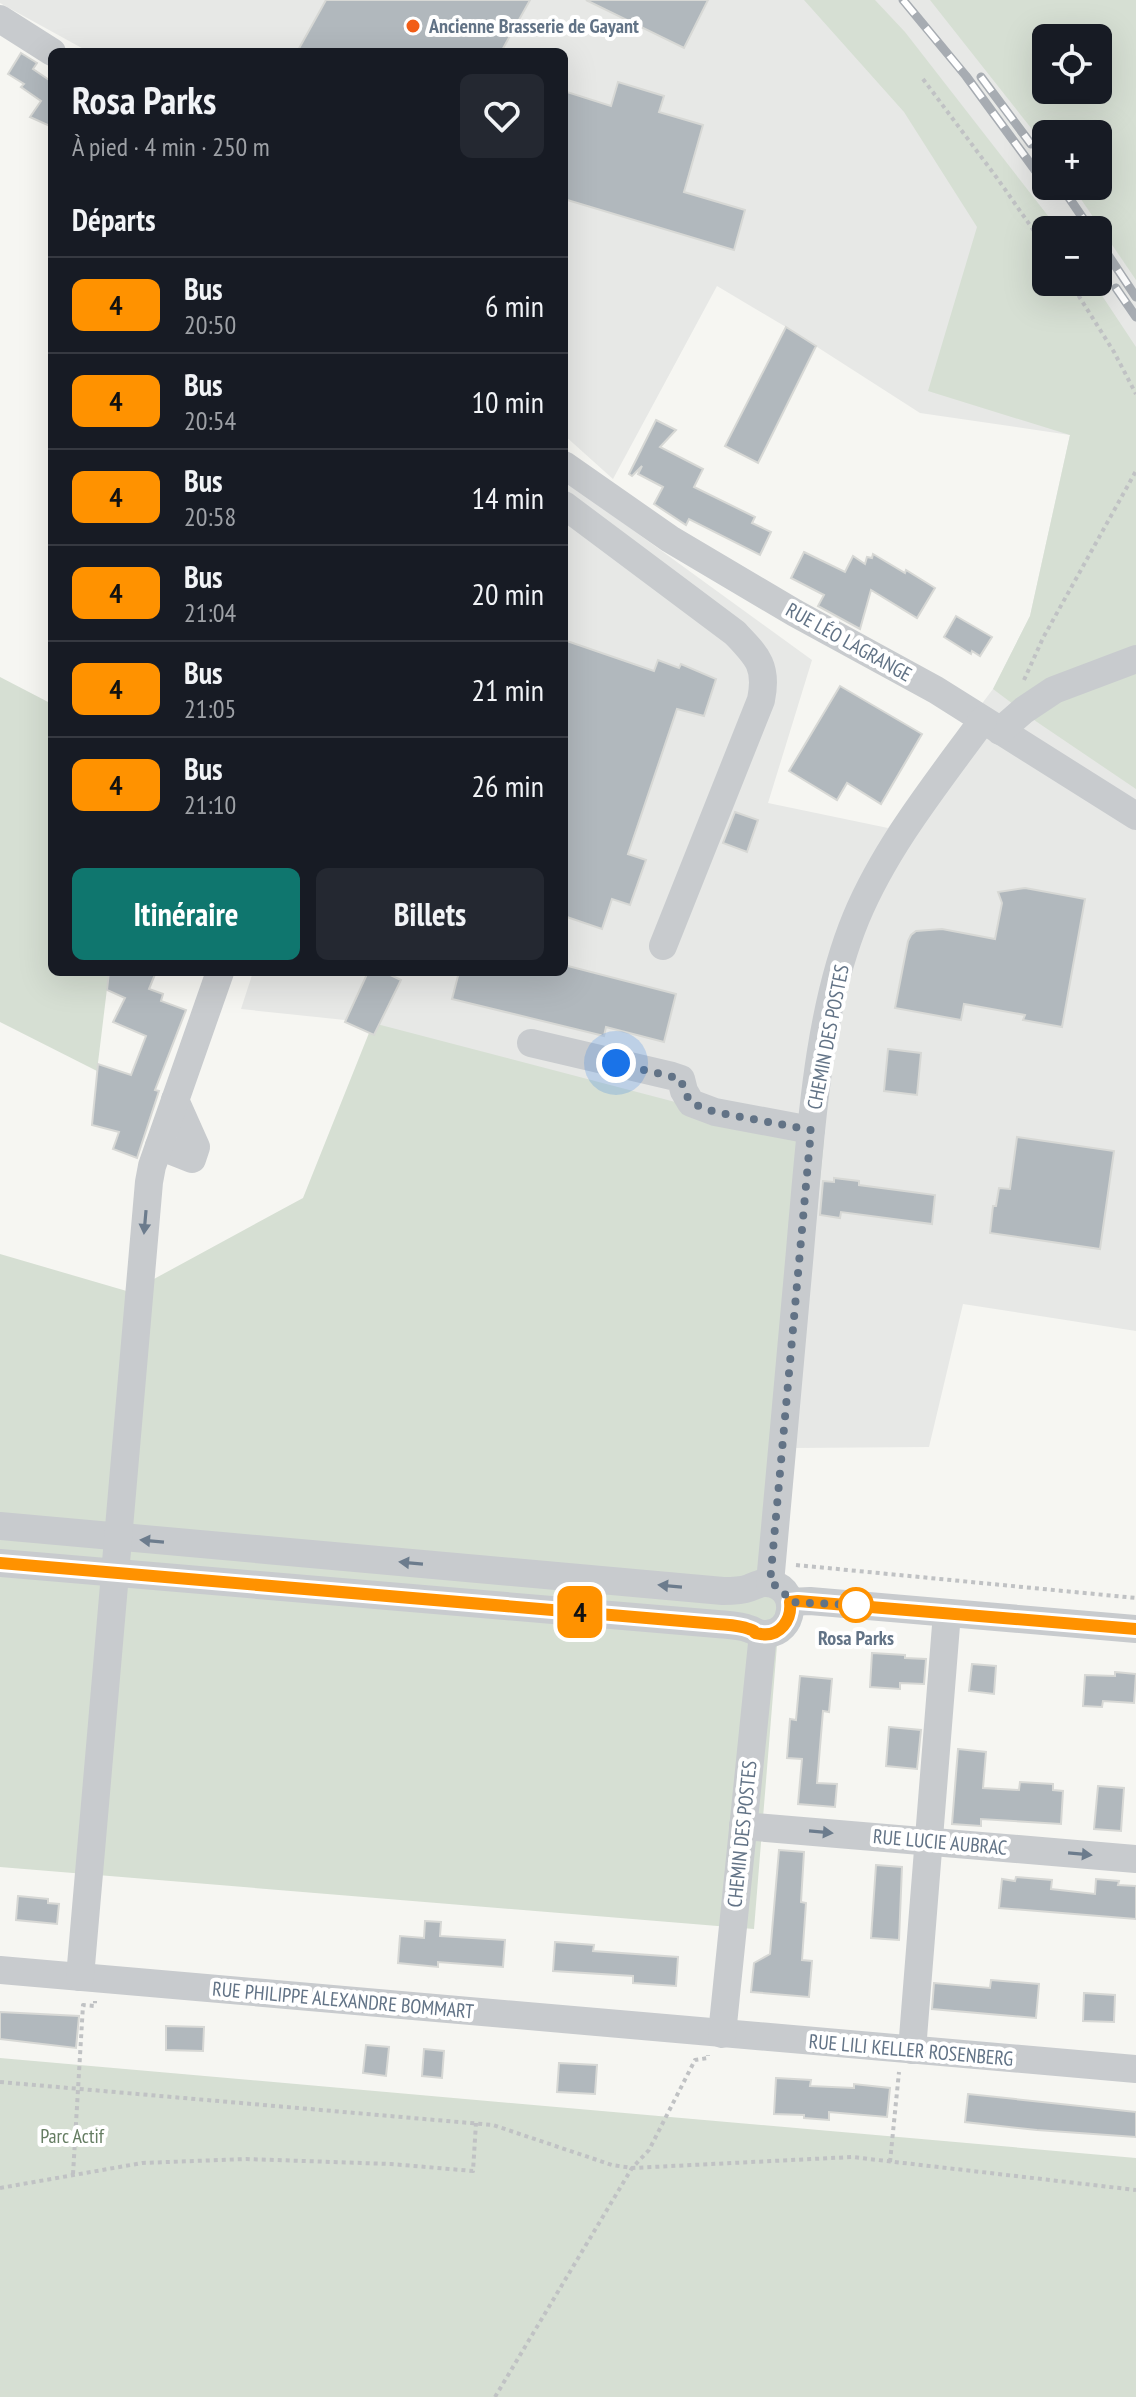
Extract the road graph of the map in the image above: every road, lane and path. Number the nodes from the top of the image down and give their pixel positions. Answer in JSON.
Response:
{"nodes":[{"id":1,"x":0,"y":19,"type":"edge"},
{"id":2,"x":48,"y":49,"type":"edge"},
{"id":3,"x":923,"y":79,"type":"dead end"},
{"id":4,"x":1032,"y":228,"type":"edge"},
{"id":5,"x":1079,"y":296,"type":"edge"},
{"id":6,"x":1136,"y":394,"type":"edge"},
{"id":7,"x":568,"y":470,"type":"edge"},
{"id":8,"x":1136,"y":471,"type":"edge"},
{"id":9,"x":568,"y":508,"type":"edge"},
{"id":10,"x":1136,"y":659,"type":"edge"},
{"id":11,"x":1018,"y":691,"type":"dead end"},
{"id":12,"x":992,"y":725,"type":"junction"},
{"id":13,"x":1136,"y":816,"type":"edge"},
{"id":14,"x":663,"y":946,"type":"dead end"},
{"id":15,"x":219,"y":976,"type":"edge"},
{"id":16,"x":531,"y":1043,"type":"dead end"},
{"id":17,"x":811,"y":1130,"type":"junction"},
{"id":18,"x":0,"y":1526,"type":"edge"},
{"id":19,"x":118,"y":1538,"type":"junction"},
{"id":20,"x":0,"y":1563,"type":"edge"},
{"id":21,"x":115,"y":1573,"type":"junction"},
{"id":22,"x":769,"y":1591,"type":"junction"},
{"id":23,"x":947,"y":1613,"type":"junction"},
{"id":24,"x":1136,"y":1629,"type":"edge"},
{"id":25,"x":756,"y":1632,"type":"junction"},
{"id":26,"x":743,"y":1826,"type":"junction"},
{"id":27,"x":929,"y":1841,"type":"junction"},
{"id":28,"x":1136,"y":1859,"type":"edge"},
{"id":29,"x":0,"y":1970,"type":"edge"},
{"id":30,"x":89,"y":1978,"type":"junction"},
{"id":31,"x":706,"y":2032,"type":"junction"},
{"id":32,"x":907,"y":2049,"type":"junction"},
{"id":33,"x":1136,"y":2069,"type":"edge"},
{"id":34,"x":0,"y":2082,"type":"edge"},
{"id":35,"x":78,"y":2089,"type":"junction"},
{"id":36,"x":476,"y":2123,"type":"junction"},
{"id":37,"x":890,"y":2162,"type":"junction"},
{"id":38,"x":632,"y":2168,"type":"junction"},
{"id":39,"x":73,"y":2174,"type":"junction"},
{"id":40,"x":0,"y":2188,"type":"edge"},
{"id":41,"x":1136,"y":2190,"type":"edge"},
{"id":42,"x":495,"y":2397,"type":"edge"}],
"edges":[{"from":1,"to":2,"type":"street"},
{"from":3,"to":4,"type":"path"},
{"from":5,"to":6,"type":"path"},
{"from":7,"to":12,"type":"street","name":"RUE LÉO LAGRANGE"},
{"from":8,"to":11,"type":"path"},
{"from":9,"to":14,"type":"street"},
{"from":10,"to":12,"type":"street","name":"CHEMIN DES POSTES"},
{"from":12,"to":13,"type":"street","name":"RUE LÉO LAGRANGE"},
{"from":12,"to":17,"type":"street","name":"CHEMIN DES POSTES"},
{"from":15,"to":19,"type":"street","one_way":true},
{"from":16,"to":17,"type":"street"},
{"from":17,"to":22,"type":"street","name":"CHEMIN DES POSTES"},
{"from":18,"to":19,"type":"street"},
{"from":19,"to":21,"type":"street"},
{"from":22,"to":19,"type":"street","one_way":true},
{"from":20,"to":21,"type":"street"},
{"from":21,"to":25,"type":"street"},
{"from":21,"to":30,"type":"street"},
{"from":22,"to":23,"type":"street"},
{"from":22,"to":25,"type":"street"},
{"from":22,"to":25,"type":"street"},
{"from":23,"to":24,"type":"street"},
{"from":23,"to":27,"type":"street"},
{"from":25,"to":26,"type":"street","name":"CHEMIN DES POSTES"},
{"from":26,"to":27,"type":"street","name":"RUE LUCIE AUBRAC","one_way":true},
{"from":26,"to":31,"type":"street","name":"CHEMIN DES POSTES"},
{"from":27,"to":28,"type":"street","name":"RUE LUCIE AUBRAC","one_way":true},
{"from":27,"to":32,"type":"street"},
{"from":29,"to":30,"type":"street","name":"RUE PHILIPPE ALEXANDRE BOMMART"},
{"from":30,"to":31,"type":"street","name":"RUE PHILIPPE ALEXANDRE BOMMART"},
{"from":30,"to":35,"type":"path"},
{"from":31,"to":32,"type":"street","name":"RUE LILI KELLER ROSENBERG"},
{"from":31,"to":38,"type":"path"},
{"from":32,"to":33,"type":"street","name":"RUE LILI KELLER ROSENBERG"},
{"from":32,"to":37,"type":"path"},
{"from":34,"to":35,"type":"path"},
{"from":35,"to":36,"type":"path"},
{"from":35,"to":39,"type":"path"},
{"from":36,"to":38,"type":"path"},
{"from":36,"to":39,"type":"path"},
{"from":37,"to":38,"type":"path"},
{"from":37,"to":41,"type":"path"},
{"from":38,"to":42,"type":"path"},
{"from":39,"to":40,"type":"path"}]}
